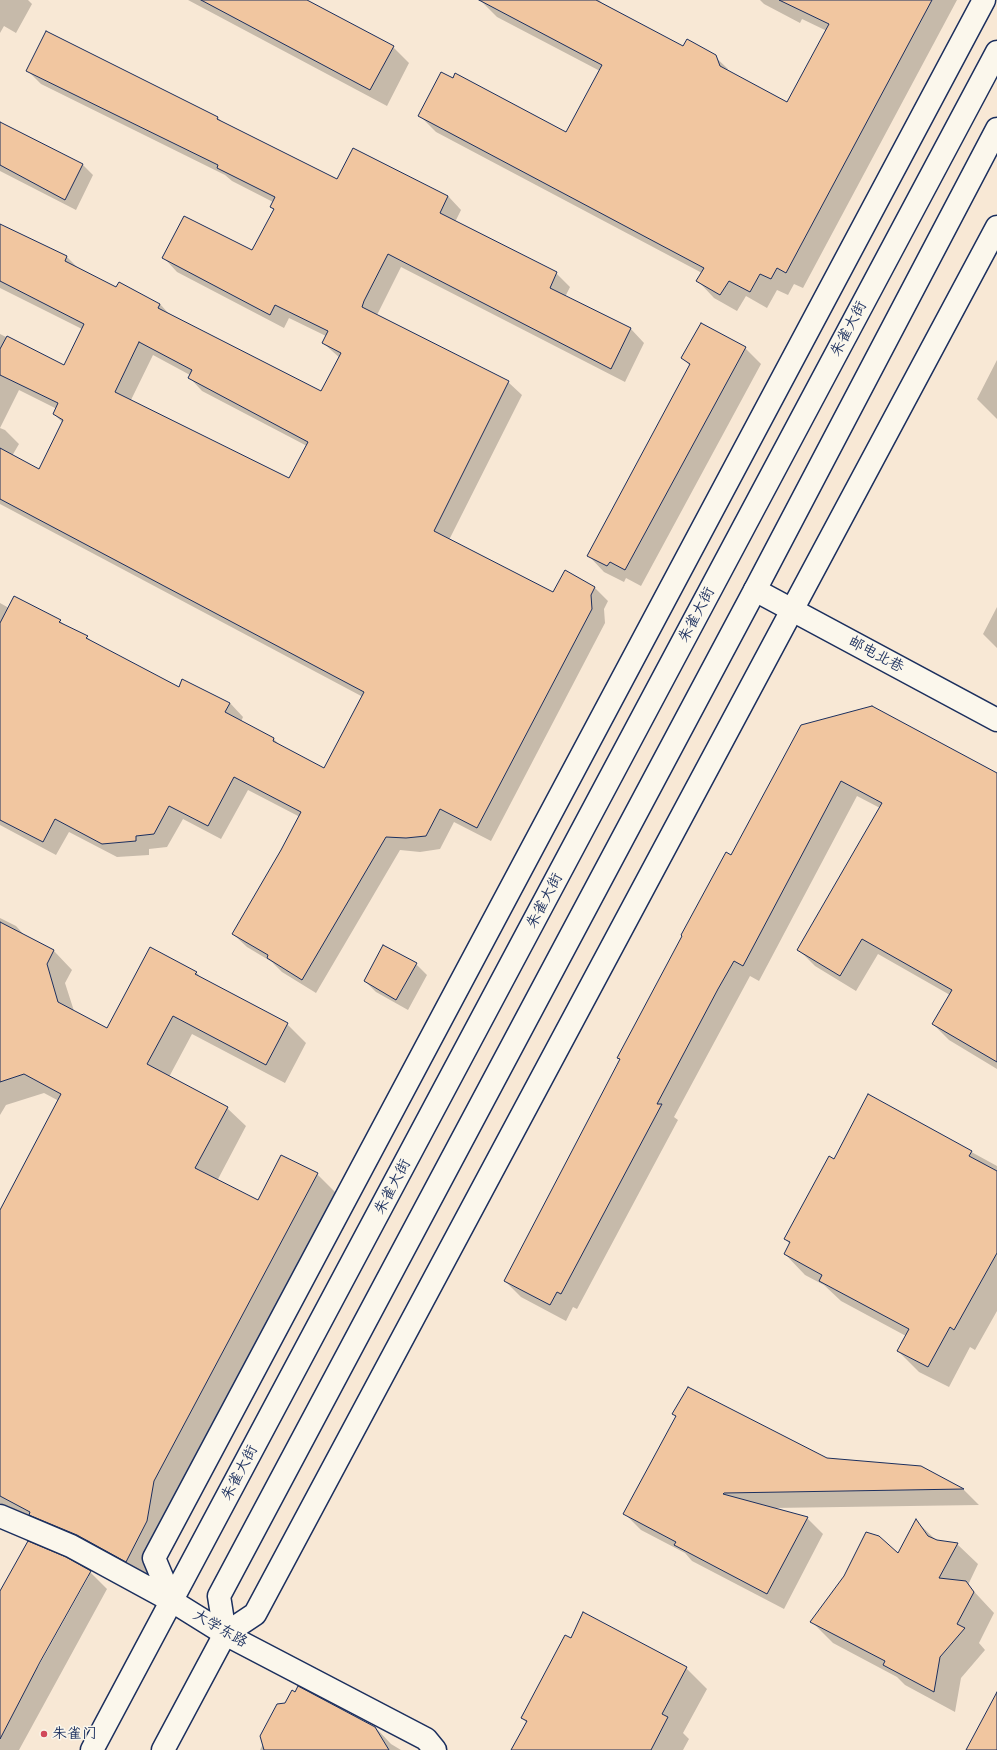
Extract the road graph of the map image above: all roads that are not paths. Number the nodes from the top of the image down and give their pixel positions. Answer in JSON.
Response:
{"nodes":[{"id":1,"x":984,"y":0,"type":"edge"},
{"id":2,"x":997,"y":52,"type":"edge"},
{"id":3,"x":997,"y":129,"type":"edge"},
{"id":4,"x":997,"y":227,"type":"edge"},
{"id":5,"x":755,"y":590,"type":"junction"},
{"id":6,"x":792,"y":610,"type":"junction"},
{"id":7,"x":997,"y":720,"type":"edge"},
{"id":8,"x":0,"y":1516,"type":"edge"},
{"id":9,"x":172,"y":1601,"type":"junction"},
{"id":10,"x":225,"y":1634,"type":"junction"},
{"id":11,"x":92,"y":1750,"type":"edge"},
{"id":12,"x":163,"y":1750,"type":"edge"},
{"id":13,"x":435,"y":1750,"type":"edge"}],
"edges":[{"from":1,"to":9,"type":"street"},
{"from":2,"to":9,"type":"street","name":"朱雀大街"},
{"from":3,"to":5,"type":"street"},
{"from":4,"to":6,"type":"street"},
{"from":5,"to":6,"type":"street","name":"邮电北巷"},
{"from":5,"to":10,"type":"street"},
{"from":6,"to":7,"type":"street","name":"邮电北巷"},
{"from":6,"to":10,"type":"street"},
{"from":8,"to":9,"type":"street","name":"大学东路"},
{"from":9,"to":10,"type":"street","name":"大学东路"},
{"from":9,"to":11,"type":"street","name":"朱雀大街"},
{"from":10,"to":12,"type":"street"},
{"from":10,"to":13,"type":"street","name":"大学东路"}]}
